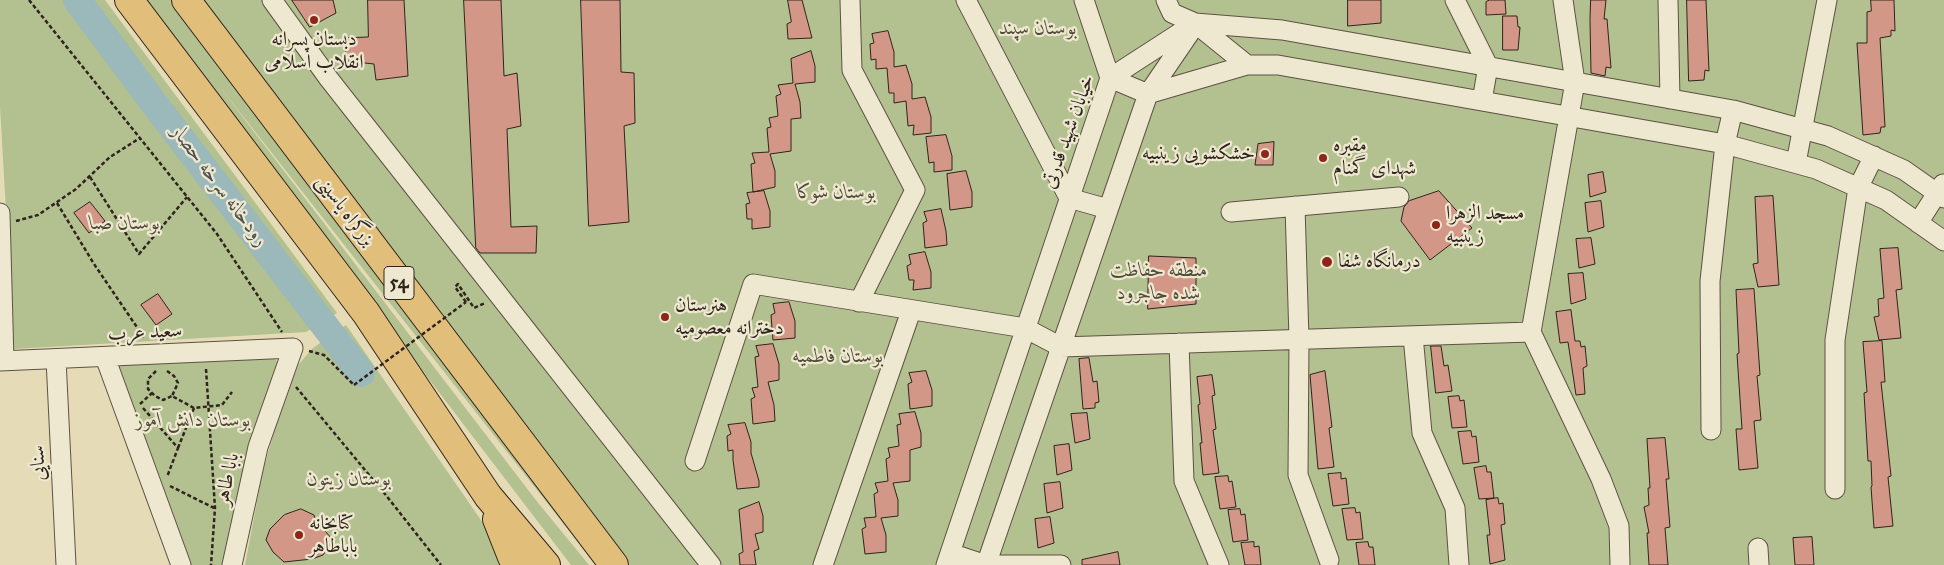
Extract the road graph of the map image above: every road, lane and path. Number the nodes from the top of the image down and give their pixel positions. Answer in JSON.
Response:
{"nodes":[{"id":1,"x":29,"y":0,"type":"edge"},
{"id":2,"x":129,"y":0,"type":"edge"},
{"id":3,"x":186,"y":0,"type":"edge"},
{"id":4,"x":272,"y":0,"type":"edge"},
{"id":5,"x":850,"y":0,"type":"edge"},
{"id":6,"x":966,"y":0,"type":"edge"},
{"id":7,"x":1084,"y":0,"type":"edge"},
{"id":8,"x":1166,"y":0,"type":"edge"},
{"id":9,"x":1455,"y":0,"type":"edge"},
{"id":10,"x":1563,"y":0,"type":"edge"},
{"id":11,"x":1668,"y":0,"type":"edge"},
{"id":12,"x":1827,"y":0,"type":"edge"},
{"id":13,"x":1196,"y":23,"type":"junction"},
{"id":14,"x":1247,"y":65,"type":"junction"},
{"id":15,"x":1488,"y":66,"type":"junction"},
{"id":16,"x":1110,"y":78,"type":"junction"},
{"id":17,"x":1575,"y":82,"type":"junction"},
{"id":18,"x":1148,"y":94,"type":"junction"},
{"id":19,"x":1670,"y":98,"type":"junction"},
{"id":20,"x":1482,"y":101,"type":"junction"},
{"id":21,"x":1733,"y":110,"type":"junction"},
{"id":22,"x":1569,"y":116,"type":"junction"},
{"id":23,"x":1803,"y":129,"type":"junction"},
{"id":24,"x":140,"y":138,"type":"junction"},
{"id":25,"x":1725,"y":144,"type":"junction"},
{"id":26,"x":1874,"y":156,"type":"junction"},
{"id":27,"x":1796,"y":163,"type":"junction"},
{"id":28,"x":90,"y":177,"type":"junction"},
{"id":29,"x":1858,"y":188,"type":"junction"},
{"id":30,"x":1942,"y":192,"type":"edge"},
{"id":31,"x":187,"y":197,"type":"junction"},
{"id":32,"x":1399,"y":197,"type":"dead end"},
{"id":33,"x":1069,"y":198,"type":"junction"},
{"id":34,"x":57,"y":203,"type":"junction"},
{"id":35,"x":1295,"y":206,"type":"junction"},
{"id":36,"x":1108,"y":209,"type":"junction"},
{"id":37,"x":1231,"y":212,"type":"dead end"},
{"id":38,"x":0,"y":213,"type":"edge"},
{"id":39,"x":1918,"y":223,"type":"junction"},
{"id":40,"x":0,"y":225,"type":"edge"},
{"id":41,"x":1944,"y":241,"type":"edge"},
{"id":42,"x":859,"y":302,"type":"junction"},
{"id":43,"x":474,"y":308,"type":"dead end"},
{"id":44,"x":911,"y":311,"type":"junction"},
{"id":45,"x":1025,"y":328,"type":"junction"},
{"id":46,"x":1531,"y":332,"type":"junction"},
{"id":47,"x":1413,"y":336,"type":"junction"},
{"id":48,"x":1299,"y":339,"type":"junction"},
{"id":49,"x":1178,"y":343,"type":"junction"},
{"id":50,"x":1061,"y":347,"type":"junction"},
{"id":51,"x":293,"y":348,"type":"junction"},
{"id":52,"x":205,"y":352,"type":"junction"},
{"id":53,"x":155,"y":354,"type":"junction"},
{"id":54,"x":324,"y":355,"type":"dead end"},
{"id":55,"x":105,"y":357,"type":"junction"},
{"id":56,"x":56,"y":359,"type":"junction"},
{"id":57,"x":2,"y":361,"type":"edge"},
{"id":58,"x":284,"y":373,"type":"junction"},
{"id":59,"x":232,"y":392,"type":"dead end"},
{"id":60,"x":152,"y":393,"type":"junction"},
{"id":61,"x":172,"y":396,"type":"junction"},
{"id":62,"x":194,"y":408,"type":"junction"},
{"id":63,"x":207,"y":408,"type":"junction"},
{"id":64,"x":1711,"y":430,"type":"dead end"},
{"id":65,"x":178,"y":448,"type":"junction"},
{"id":66,"x":695,"y":461,"type":"dead end"},
{"id":67,"x":1836,"y":489,"type":"dead end"},
{"id":68,"x":488,"y":496,"type":"junction"},
{"id":69,"x":215,"y":508,"type":"junction"},
{"id":70,"x":948,"y":559,"type":"edge"},
{"id":71,"x":1329,"y":560,"type":"dead end"},
{"id":72,"x":66,"y":565,"type":"edge"},
{"id":73,"x":181,"y":565,"type":"edge"},
{"id":74,"x":211,"y":565,"type":"edge"},
{"id":75,"x":232,"y":565,"type":"edge"},
{"id":76,"x":441,"y":565,"type":"edge"},
{"id":77,"x":518,"y":565,"type":"edge"},
{"id":78,"x":546,"y":565,"type":"edge"},
{"id":79,"x":614,"y":565,"type":"edge"},
{"id":80,"x":711,"y":565,"type":"edge"},
{"id":81,"x":823,"y":565,"type":"edge"},
{"id":82,"x":987,"y":565,"type":"edge"},
{"id":83,"x":1061,"y":565,"type":"edge"},
{"id":84,"x":1219,"y":565,"type":"edge"},
{"id":85,"x":1459,"y":565,"type":"edge"},
{"id":86,"x":1620,"y":565,"type":"edge"}],
"edges":[{"from":1,"to":24,"type":"path"},
{"from":2,"to":68,"type":"highway","number":"54"},
{"from":3,"to":79,"type":"highway","name":"بزرگراه یاسینی","number":"54"},
{"from":4,"to":80,"type":"street"},
{"from":5,"to":42,"type":"street"},
{"from":6,"to":33,"type":"street"},
{"from":7,"to":16,"type":"street"},
{"from":8,"to":13,"type":"street"},
{"from":9,"to":15,"type":"street"},
{"from":10,"to":17,"type":"street"},
{"from":11,"to":19,"type":"street"},
{"from":12,"to":23,"type":"street"},
{"from":13,"to":14,"type":"street"},
{"from":13,"to":15,"type":"street"},
{"from":13,"to":16,"type":"street","name":"خیابان شهید قدرتی"},
{"from":13,"to":18,"type":"street"},
{"from":14,"to":18,"type":"street"},
{"from":14,"to":20,"type":"street"},
{"from":15,"to":17,"type":"street"},
{"from":15,"to":20,"type":"street"},
{"from":16,"to":18,"type":"street"},
{"from":16,"to":33,"type":"street","name":"خیابان شهید قدرتی"},
{"from":17,"to":19,"type":"street"},
{"from":17,"to":22,"type":"street"},
{"from":18,"to":36,"type":"street"},
{"from":19,"to":21,"type":"street"},
{"from":20,"to":22,"type":"street"},
{"from":21,"to":23,"type":"street"},
{"from":21,"to":25,"type":"street"},
{"from":22,"to":25,"type":"street"},
{"from":22,"to":46,"type":"street"},
{"from":23,"to":26,"type":"street"},
{"from":23,"to":27,"type":"street"},
{"from":24,"to":28,"type":"path"},
{"from":24,"to":31,"type":"path"},
{"from":25,"to":27,"type":"street"},
{"from":25,"to":64,"type":"street"},
{"from":26,"to":29,"type":"street"},
{"from":26,"to":30,"type":"street"},
{"from":27,"to":29,"type":"street"},
{"from":28,"to":31,"type":"path"},
{"from":28,"to":34,"type":"path"},
{"from":29,"to":39,"type":"street"},
{"from":29,"to":67,"type":"street"},
{"from":30,"to":39,"type":"street"},
{"from":31,"to":51,"type":"path"},
{"from":32,"to":35,"type":"street"},
{"from":33,"to":36,"type":"street"},
{"from":33,"to":45,"type":"street","name":"خیابان شهید قدرتی"},
{"from":34,"to":40,"type":"path"},
{"from":34,"to":53,"type":"path"},
{"from":35,"to":37,"type":"street"},
{"from":35,"to":48,"type":"street"},
{"from":36,"to":50,"type":"street"},
{"from":38,"to":40,"type":"street"},
{"from":39,"to":41,"type":"street"},
{"from":40,"to":57,"type":"street"},
{"from":42,"to":44,"type":"street"},
{"from":42,"to":66,"type":"street"},
{"from":43,"to":54,"type":"path","bridge":true},
{"from":44,"to":45,"type":"street"},
{"from":44,"to":81,"type":"street"},
{"from":45,"to":50,"type":"street"},
{"from":45,"to":70,"type":"street","name":"خیابان شهید قدرتی"},
{"from":46,"to":47,"type":"street"},
{"from":46,"to":86,"type":"street"},
{"from":47,"to":48,"type":"street"},
{"from":47,"to":85,"type":"street"},
{"from":48,"to":49,"type":"street"},
{"from":48,"to":71,"type":"street"},
{"from":49,"to":50,"type":"street"},
{"from":49,"to":84,"type":"street"},
{"from":50,"to":82,"type":"street"},
{"from":51,"to":52,"type":"street","name":"سعید عرب"},
{"from":51,"to":58,"type":"street","name":"بابا طاهر"},
{"from":52,"to":53,"type":"street","name":"سعید عرب"},
{"from":52,"to":63,"type":"path"},
{"from":53,"to":55,"type":"street","name":"سعید عرب"},
{"from":55,"to":56,"type":"street","name":"سعید عرب"},
{"from":55,"to":73,"type":"street"},
{"from":56,"to":57,"type":"street","name":"سعید عرب"},
{"from":56,"to":72,"type":"street","name":"سنایی"},
{"from":58,"to":75,"type":"street","name":"بابا طاهر"},
{"from":58,"to":76,"type":"path"},
{"from":59,"to":63,"type":"path"},
{"from":60,"to":61,"type":"path"},
{"from":60,"to":61,"type":"path"},
{"from":60,"to":65,"type":"path"},
{"from":61,"to":62,"type":"path"},
{"from":62,"to":63,"type":"path"},
{"from":62,"to":65,"type":"path"},
{"from":63,"to":69,"type":"path"},
{"from":65,"to":69,"type":"path"},
{"from":68,"to":77,"type":"highway"},
{"from":68,"to":78,"type":"highway","number":"54"},
{"from":69,"to":74,"type":"path"},
{"from":70,"to":82,"type":"street"},
{"from":82,"to":83,"type":"street"}]}
